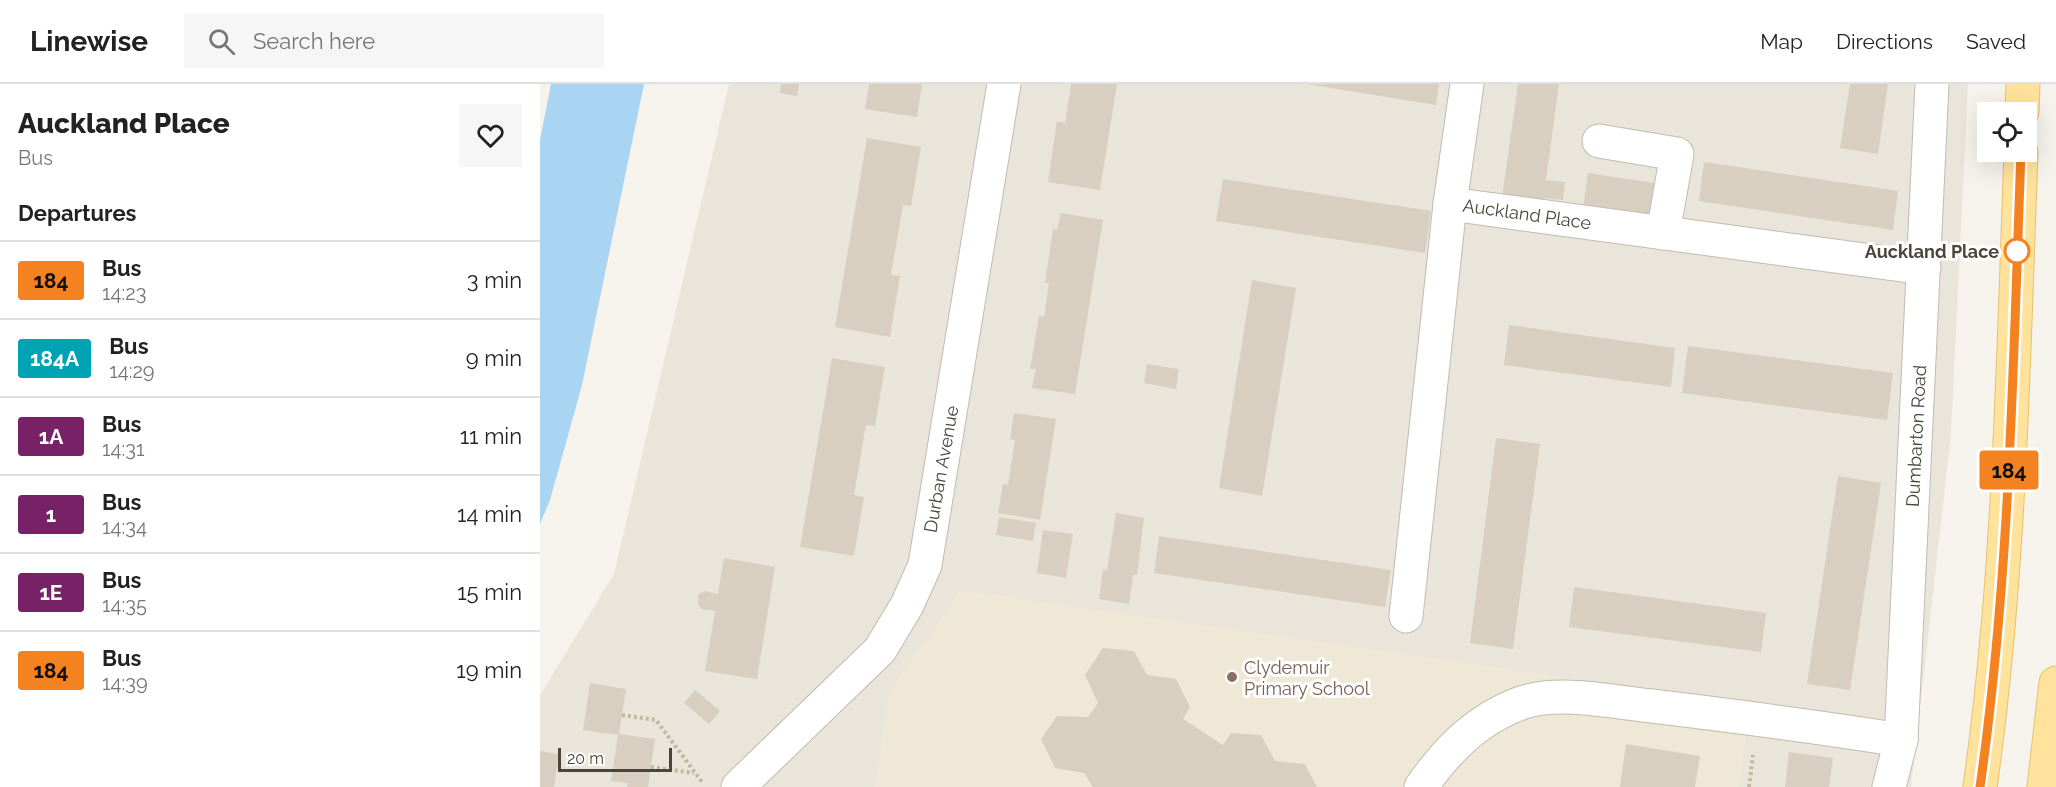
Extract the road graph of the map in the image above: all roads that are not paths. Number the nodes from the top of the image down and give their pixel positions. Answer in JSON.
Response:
{"nodes":[{"id":1,"x":1004,"y":84,"type":"edge"},
{"id":2,"x":1467,"y":84,"type":"edge"},
{"id":3,"x":1932,"y":84,"type":"edge"},
{"id":4,"x":2023,"y":84,"type":"edge"},
{"id":5,"x":2022,"y":102,"type":"edge"},
{"id":6,"x":1599,"y":141,"type":"dead end"},
{"id":7,"x":2021,"y":162,"type":"edge"},
{"id":8,"x":1450,"y":204,"type":"junction"},
{"id":9,"x":1663,"y":233,"type":"junction"},
{"id":10,"x":1924,"y":268,"type":"junction"},
{"id":11,"x":1406,"y":616,"type":"dead end"},
{"id":12,"x":2056,"y":683,"type":"edge"},
{"id":13,"x":1901,"y":740,"type":"junction"},
{"id":14,"x":738,"y":787,"type":"edge"},
{"id":15,"x":1421,"y":787,"type":"edge"},
{"id":16,"x":1889,"y":787,"type":"edge"},
{"id":17,"x":1980,"y":787,"type":"edge"},
{"id":18,"x":2044,"y":787,"type":"edge"}],
"edges":[{"from":1,"to":14,"type":"street","name":"Durban Avenue"},
{"from":2,"to":8,"type":"street","name":"Auckland Place"},
{"from":3,"to":10,"type":"street","name":"Dumbarton Road"},
{"from":4,"to":5,"type":"main road"},
{"from":6,"to":9,"type":"street"},
{"from":7,"to":17,"type":"main road"},
{"from":8,"to":9,"type":"street","name":"Auckland Place"},
{"from":8,"to":11,"type":"street","name":"Auckland Place"},
{"from":9,"to":10,"type":"street","name":"Auckland Place"},
{"from":10,"to":13,"type":"street","name":"Dumbarton Road"},
{"from":12,"to":18,"type":"main road"},
{"from":13,"to":15,"type":"street"},
{"from":13,"to":16,"type":"street","name":"Dumbarton Road"}]}
